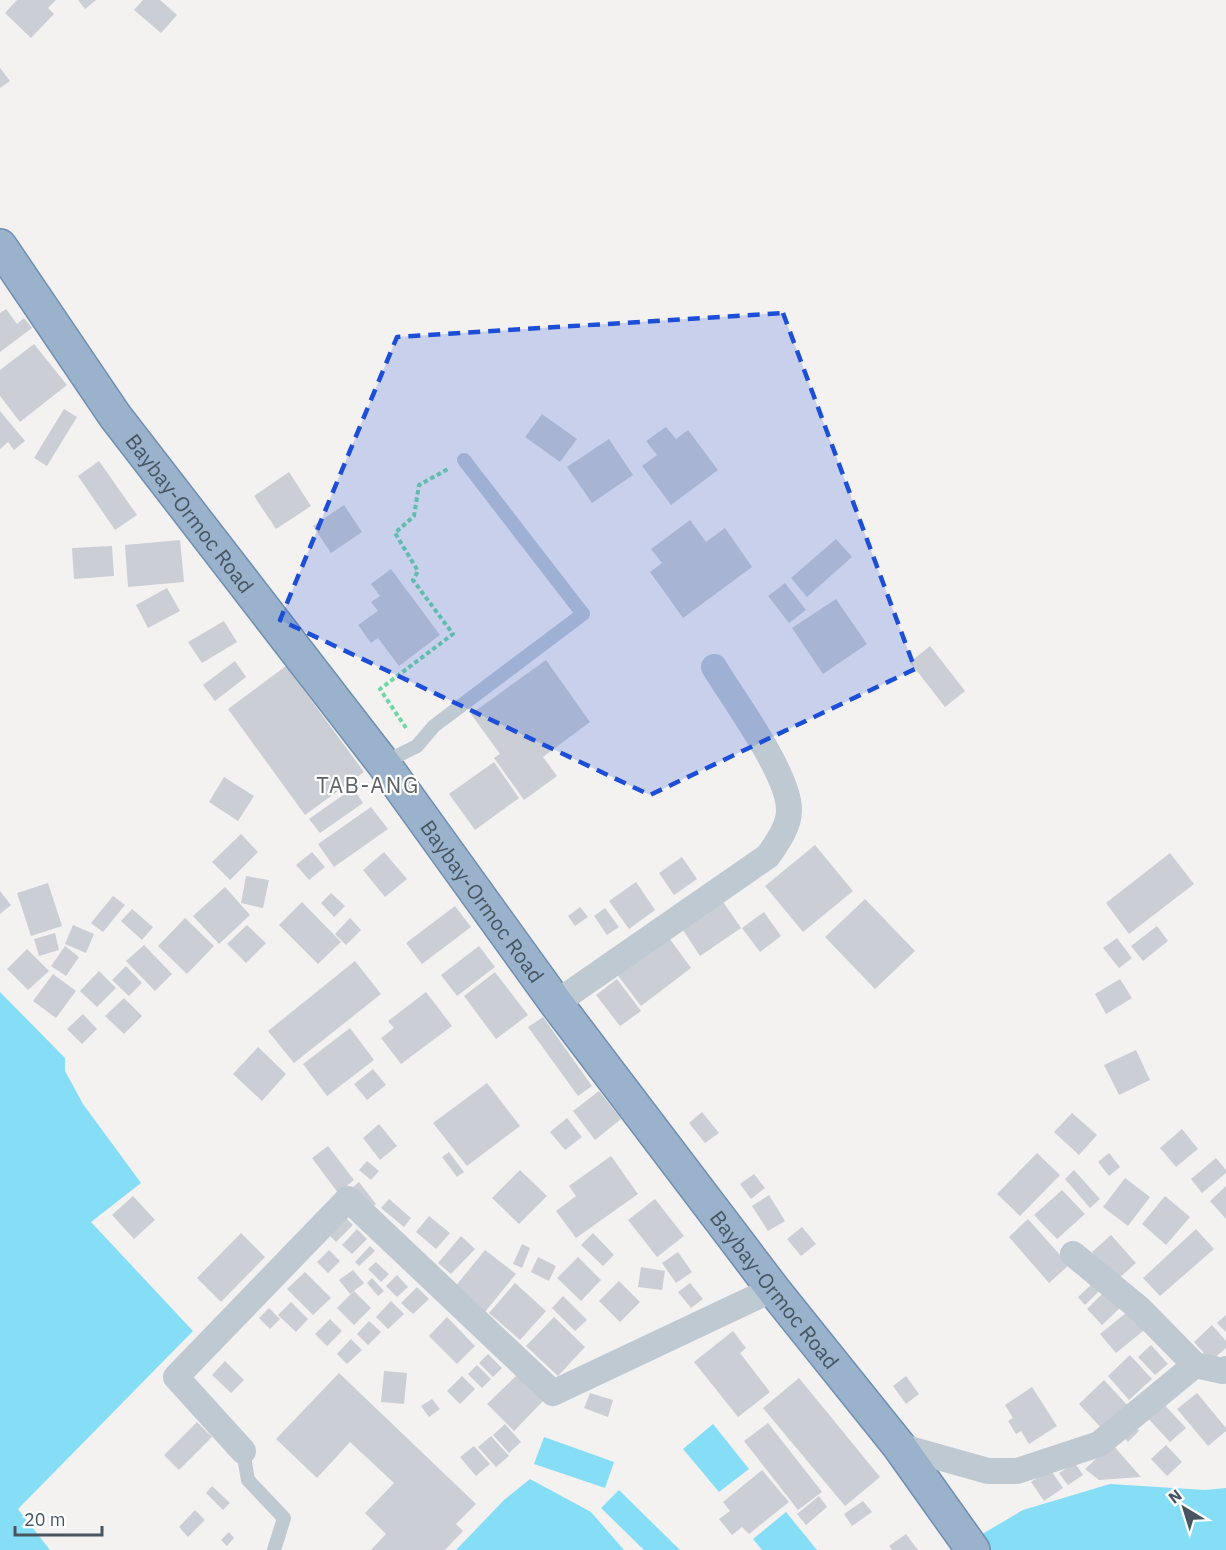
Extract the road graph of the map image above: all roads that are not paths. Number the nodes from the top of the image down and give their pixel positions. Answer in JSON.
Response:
{"nodes":[{"id":1,"x":0,"y":246,"type":"edge"},
{"id":2,"x":464,"y":460,"type":"road end"},
{"id":3,"x":714,"y":667,"type":"dead end"},
{"id":4,"x":383,"y":763,"type":"junction"},
{"id":5,"x":556,"y":1003,"type":"junction"},
{"id":6,"x":1074,"y":1254,"type":"dead end"},
{"id":7,"x":773,"y":1289,"type":"junction"},
{"id":8,"x":1195,"y":1365,"type":"junction"},
{"id":9,"x":1226,"y":1369,"type":"edge"},
{"id":10,"x":899,"y":1446,"type":"junction"},
{"id":11,"x":243,"y":1451,"type":"joint"},
{"id":12,"x":967,"y":1541,"type":"edge"},
{"id":13,"x":273,"y":1550,"type":"edge"}],
"edges":[{"from":1,"to":4,"type":"highway","name":"Baybay-Ormoc Road"},
{"from":2,"to":4,"type":"lane"},
{"from":3,"to":5,"type":"street"},
{"from":4,"to":5,"type":"highway","name":"Baybay-Ormoc Road"},
{"from":5,"to":7,"type":"highway","name":"Baybay-Ormoc Road"},
{"from":6,"to":8,"type":"street"},
{"from":7,"to":10,"type":"highway","name":"Baybay-Ormoc Road"},
{"from":7,"to":11,"type":"street"},
{"from":8,"to":9,"type":"street"},
{"from":8,"to":10,"type":"street"},
{"from":10,"to":12,"type":"highway","name":"Baybay-Ormoc Road"},
{"from":11,"to":13,"type":"lane"}]}
